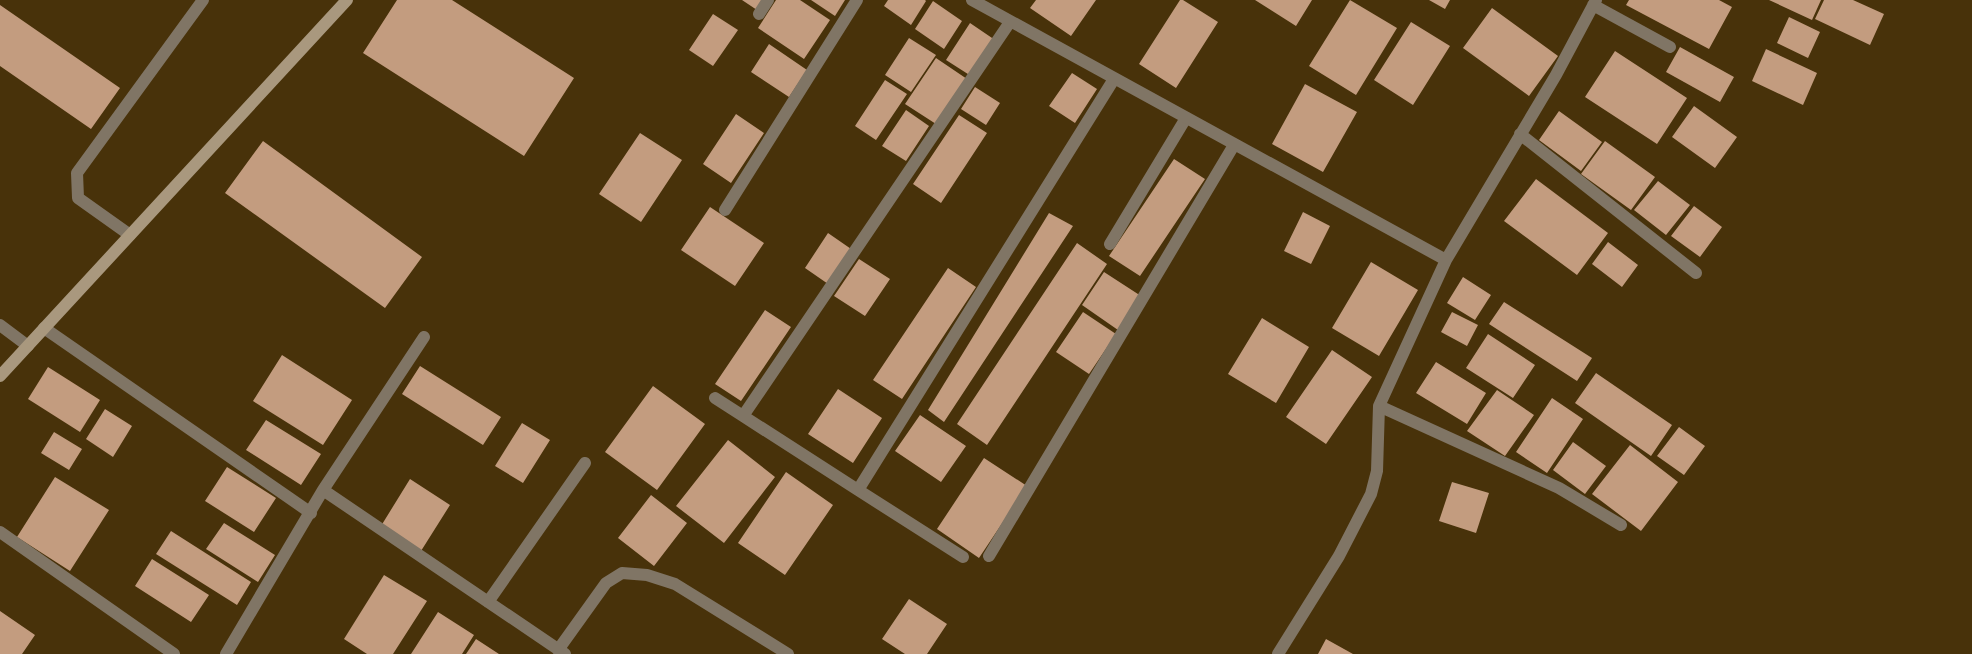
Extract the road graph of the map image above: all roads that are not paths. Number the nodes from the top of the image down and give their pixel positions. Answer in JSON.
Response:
{"nodes":[{"id":1,"x":203,"y":0,"type":"edge"},
{"id":2,"x":347,"y":0,"type":"edge"},
{"id":3,"x":768,"y":0,"type":"edge"},
{"id":4,"x":857,"y":0,"type":"edge"},
{"id":5,"x":972,"y":0,"type":"edge"},
{"id":6,"x":1595,"y":3,"type":"edge"},
{"id":7,"x":759,"y":14,"type":"dead end"},
{"id":8,"x":1010,"y":22,"type":"junction"},
{"id":9,"x":1670,"y":47,"type":"dead end"},
{"id":10,"x":1114,"y":79,"type":"junction"},
{"id":11,"x":1186,"y":118,"type":"junction"},
{"id":12,"x":1520,"y":134,"type":"junction"},
{"id":13,"x":1234,"y":145,"type":"junction"},
{"id":14,"x":724,"y":210,"type":"dead end"},
{"id":15,"x":130,"y":235,"type":"junction"},
{"id":16,"x":1110,"y":244,"type":"dead end"},
{"id":17,"x":1446,"y":260,"type":"junction"},
{"id":18,"x":1696,"y":273,"type":"dead end"},
{"id":19,"x":0,"y":325,"type":"edge"},
{"id":20,"x":44,"y":328,"type":"junction"},
{"id":21,"x":424,"y":337,"type":"dead end"},
{"id":22,"x":28,"y":346,"type":"junction"},
{"id":23,"x":0,"y":376,"type":"edge"},
{"id":24,"x":715,"y":398,"type":"dead end"},
{"id":25,"x":1379,"y":406,"type":"junction"},
{"id":26,"x":743,"y":416,"type":"junction"},
{"id":27,"x":585,"y":464,"type":"dead end"},
{"id":28,"x":323,"y":490,"type":"junction"},
{"id":29,"x":858,"y":490,"type":"junction"},
{"id":30,"x":311,"y":513,"type":"junction"},
{"id":31,"x":1621,"y":525,"type":"dead end"},
{"id":32,"x":0,"y":532,"type":"edge"},
{"id":33,"x":989,"y":556,"type":"dead end"},
{"id":34,"x":963,"y":557,"type":"dead end"},
{"id":35,"x":488,"y":602,"type":"junction"},
{"id":36,"x":561,"y":652,"type":"edge"},
{"id":37,"x":174,"y":654,"type":"edge"},
{"id":38,"x":226,"y":654,"type":"edge"},
{"id":39,"x":788,"y":654,"type":"edge"},
{"id":40,"x":1278,"y":654,"type":"edge"}],
"edges":[{"from":1,"to":15,"type":"street"},
{"from":2,"to":15,"type":"street"},
{"from":3,"to":7,"type":"street"},
{"from":4,"to":14,"type":"street"},
{"from":5,"to":8,"type":"street"},
{"from":6,"to":9,"type":"street"},
{"from":6,"to":12,"type":"street"},
{"from":8,"to":10,"type":"street"},
{"from":8,"to":26,"type":"street"},
{"from":10,"to":11,"type":"street"},
{"from":10,"to":29,"type":"street"},
{"from":11,"to":13,"type":"street"},
{"from":11,"to":16,"type":"street"},
{"from":12,"to":17,"type":"street"},
{"from":12,"to":18,"type":"street"},
{"from":13,"to":17,"type":"street"},
{"from":13,"to":33,"type":"street"},
{"from":15,"to":20,"type":"street"},
{"from":17,"to":25,"type":"street"},
{"from":19,"to":22,"type":"street"},
{"from":20,"to":22,"type":"street"},
{"from":20,"to":30,"type":"street"},
{"from":21,"to":28,"type":"street"},
{"from":22,"to":23,"type":"street"},
{"from":24,"to":26,"type":"street"},
{"from":25,"to":31,"type":"street"},
{"from":25,"to":40,"type":"street"},
{"from":26,"to":29,"type":"street"},
{"from":27,"to":35,"type":"street"},
{"from":28,"to":30,"type":"street"},
{"from":28,"to":35,"type":"street"},
{"from":29,"to":34,"type":"street"},
{"from":30,"to":38,"type":"street"},
{"from":32,"to":37,"type":"street"},
{"from":35,"to":36,"type":"street"},
{"from":36,"to":39,"type":"street"}]}
